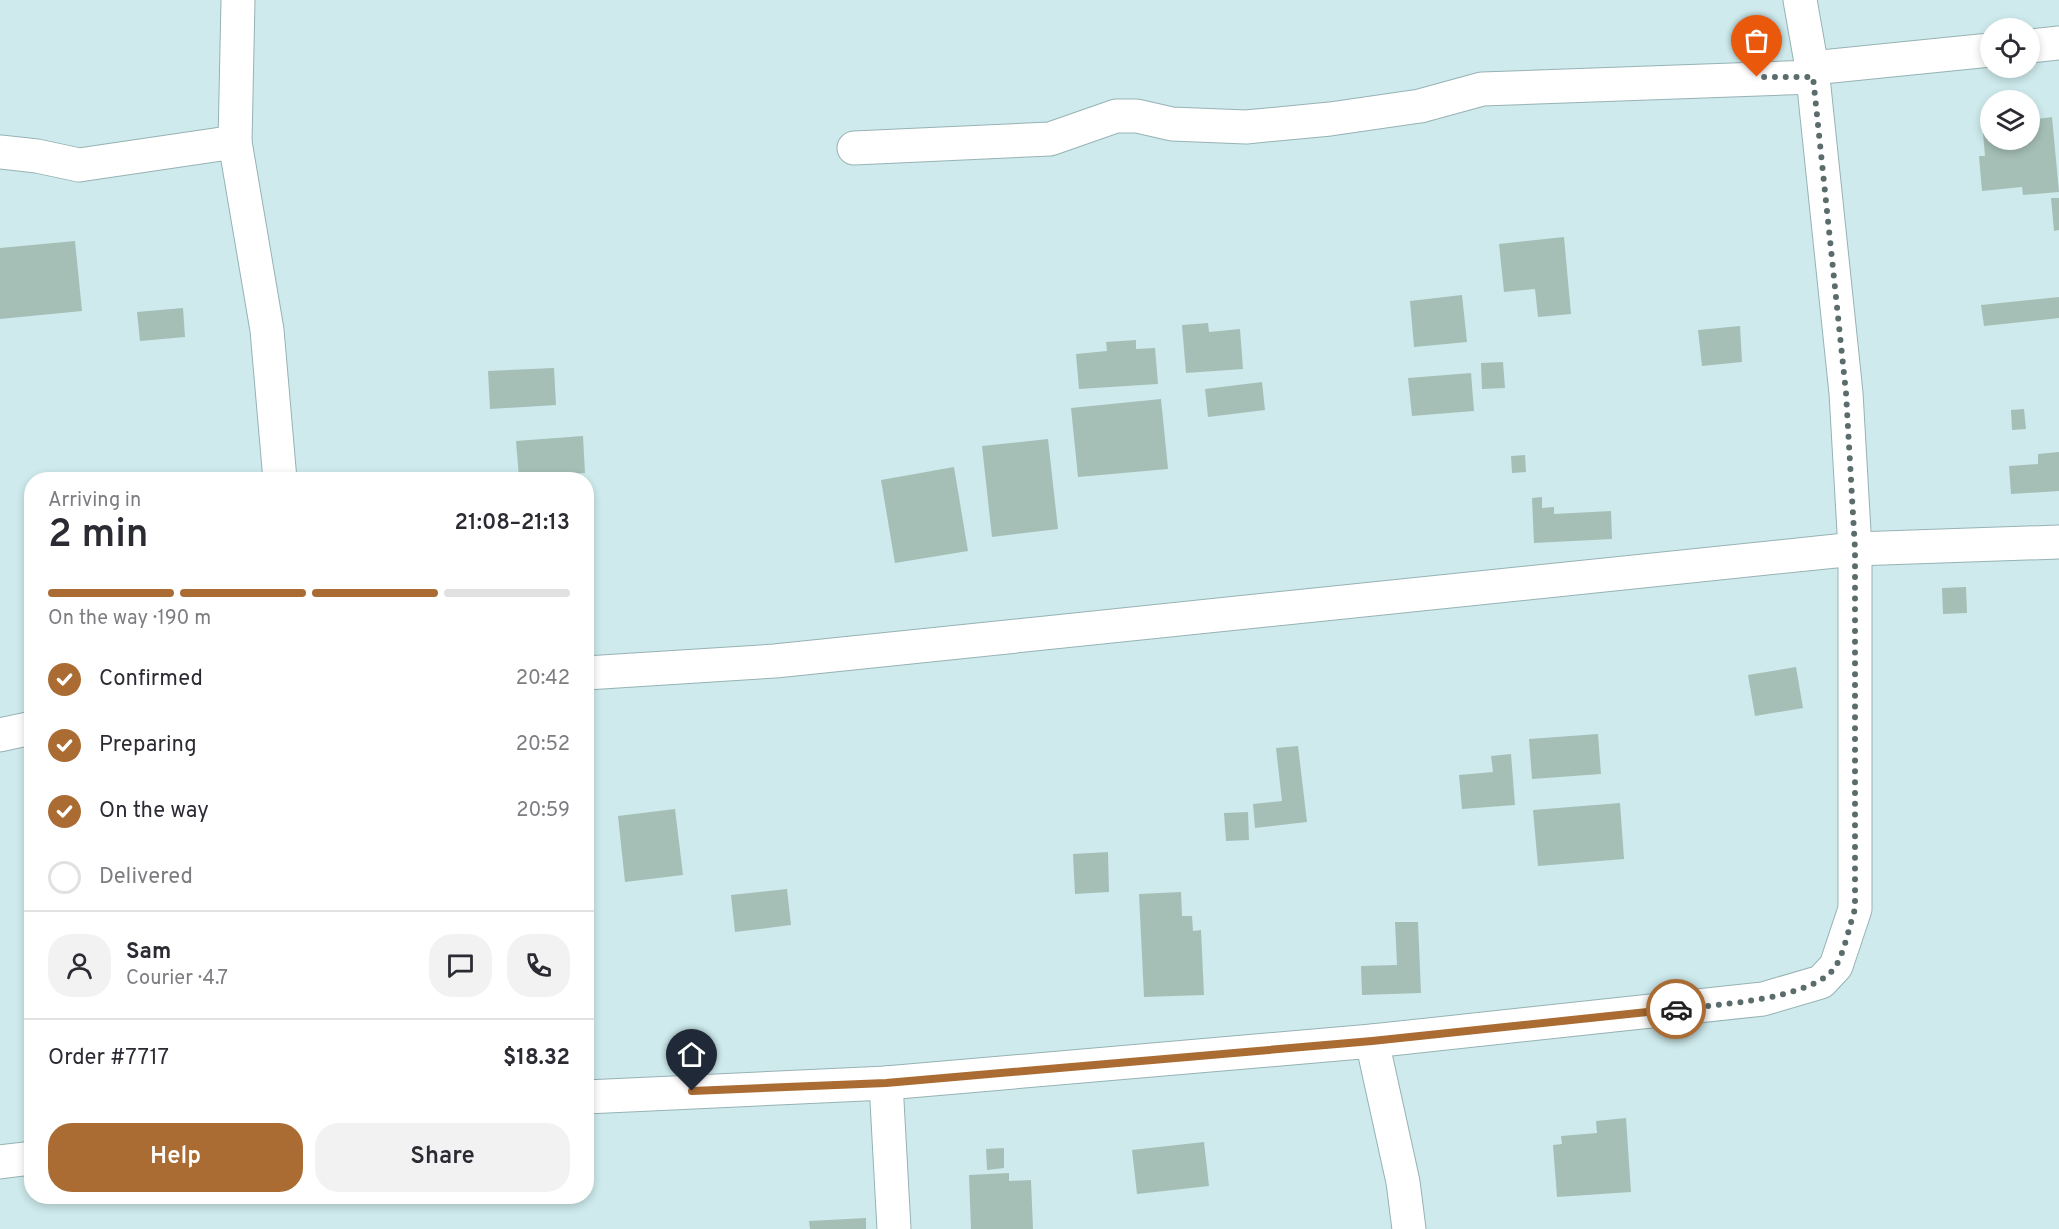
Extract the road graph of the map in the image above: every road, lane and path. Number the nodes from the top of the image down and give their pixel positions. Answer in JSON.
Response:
{"nodes":[{"id":1,"x":238,"y":0,"type":"edge"},
{"id":2,"x":1800,"y":0,"type":"edge"},
{"id":3,"x":2059,"y":43,"type":"edge"},
{"id":4,"x":2040,"y":45,"type":"edge"},
{"id":5,"x":1980,"y":51,"type":"edge"},
{"id":6,"x":1812,"y":73,"type":"junction"},
{"id":7,"x":235,"y":142,"type":"junction"},
{"id":8,"x":854,"y":147,"type":"dead end"},
{"id":9,"x":0,"y":152,"type":"edge"},
{"id":10,"x":279,"y":472,"type":"edge"},
{"id":11,"x":2059,"y":542,"type":"edge"},
{"id":12,"x":1855,"y":549,"type":"junction"},
{"id":13,"x":594,"y":672,"type":"edge"},
{"id":14,"x":24,"y":730,"type":"edge"},
{"id":15,"x":0,"y":735,"type":"edge"},
{"id":16,"x":1372,"y":1041,"type":"junction"},
{"id":17,"x":886,"y":1083,"type":"junction"},
{"id":18,"x":594,"y":1096,"type":"edge"},
{"id":19,"x":24,"y":1159,"type":"edge"},
{"id":20,"x":0,"y":1162,"type":"edge"},
{"id":21,"x":894,"y":1229,"type":"edge"},
{"id":22,"x":1409,"y":1229,"type":"edge"}],
"edges":[{"from":1,"to":7,"type":"street"},
{"from":2,"to":6,"type":"street"},
{"from":3,"to":4,"type":"street"},
{"from":5,"to":6,"type":"street"},
{"from":6,"to":8,"type":"street"},
{"from":6,"to":12,"type":"street"},
{"from":7,"to":9,"type":"street"},
{"from":7,"to":10,"type":"street"},
{"from":11,"to":12,"type":"street"},
{"from":12,"to":13,"type":"street"},
{"from":12,"to":16,"type":"street"},
{"from":14,"to":15,"type":"street"},
{"from":16,"to":17,"type":"street"},
{"from":16,"to":22,"type":"street"},
{"from":17,"to":18,"type":"street"},
{"from":17,"to":21,"type":"street"},
{"from":19,"to":20,"type":"street"}]}
